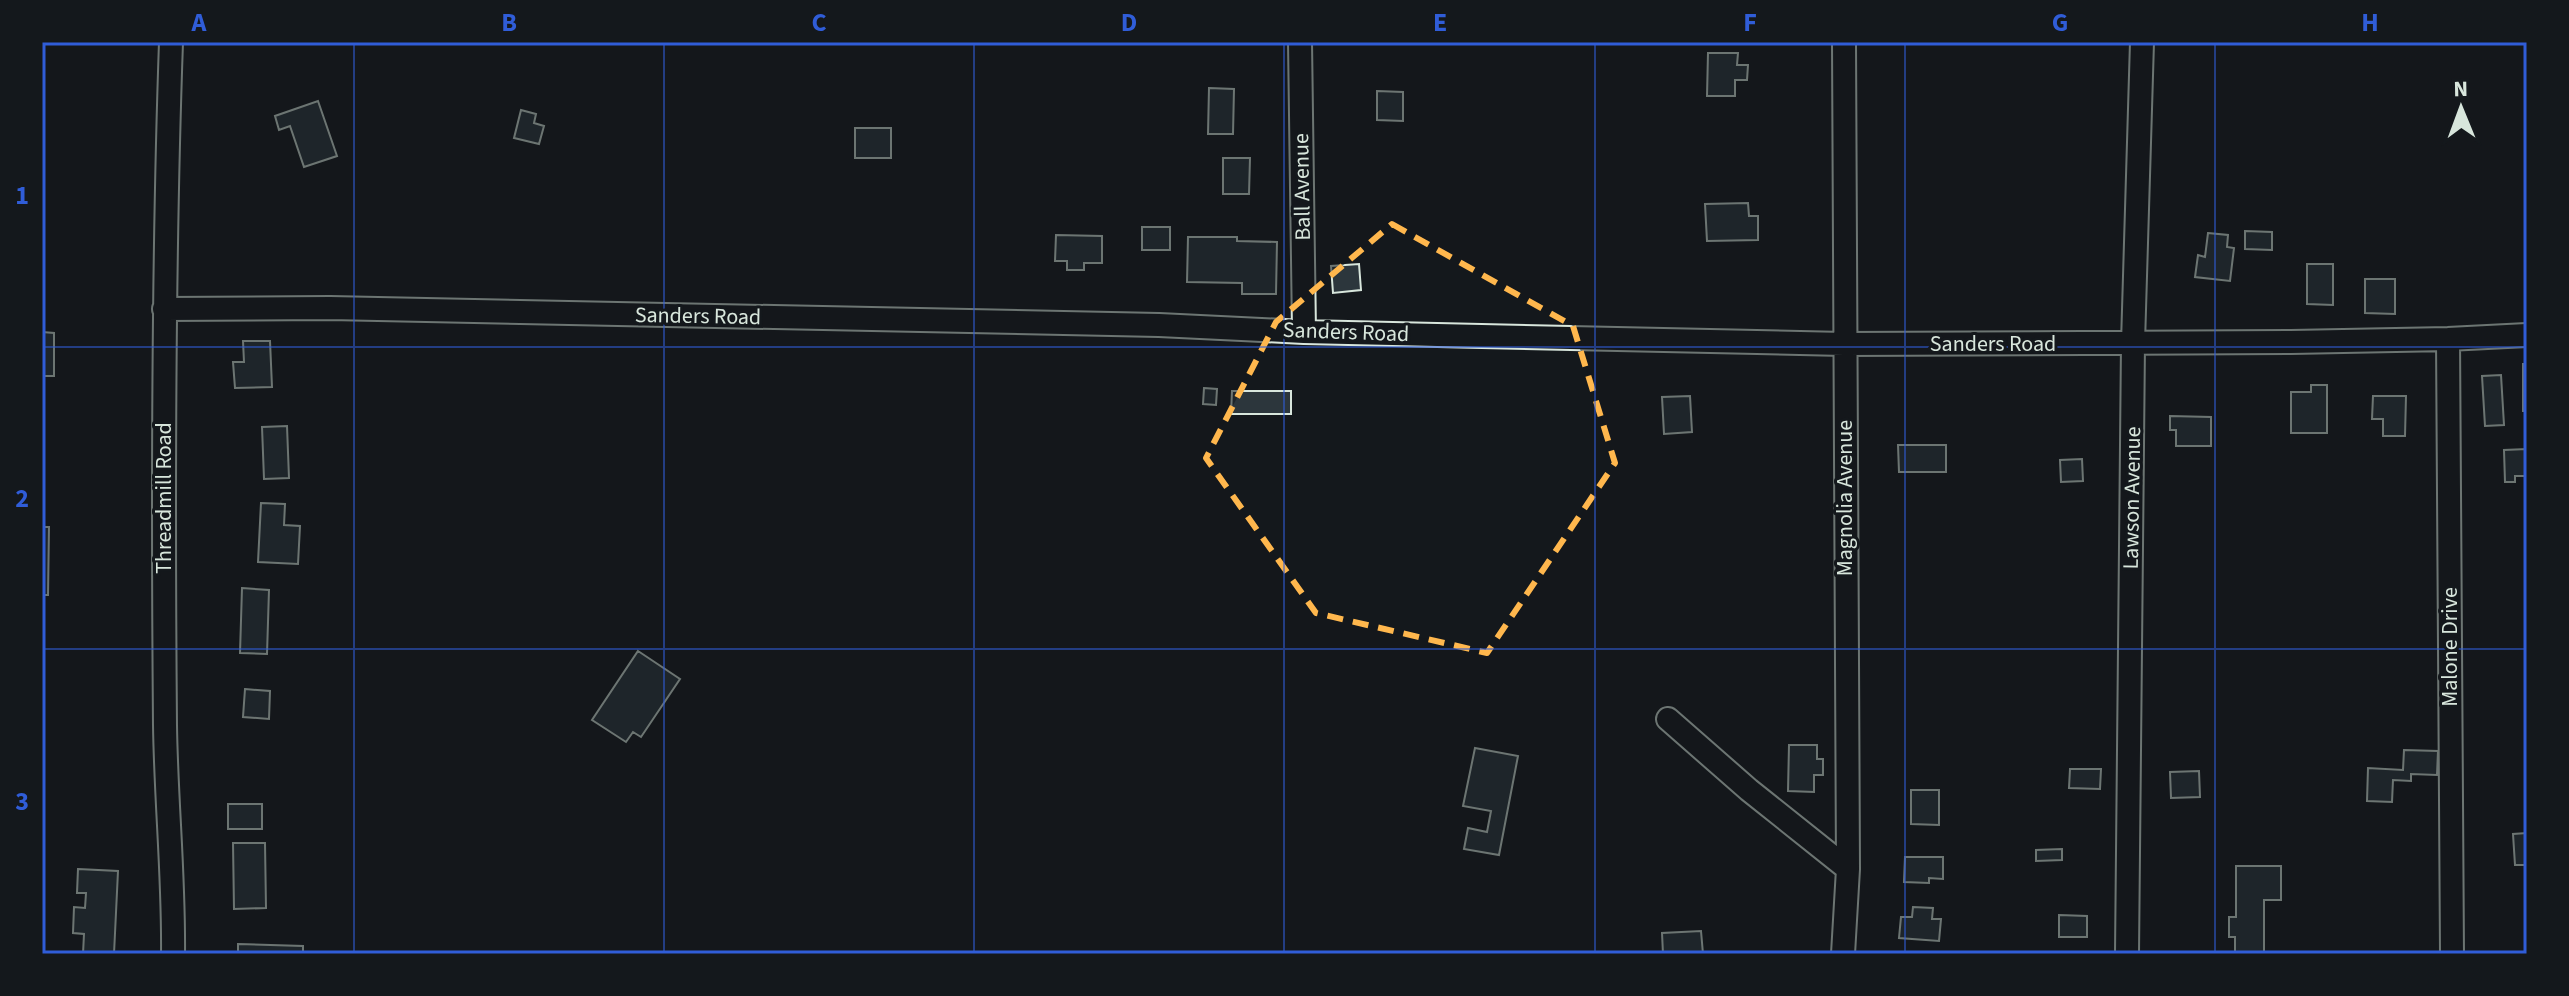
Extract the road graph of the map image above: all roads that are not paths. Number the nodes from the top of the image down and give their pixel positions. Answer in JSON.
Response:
{"nodes":[{"id":1,"x":171,"y":42,"type":"edge"},
{"id":2,"x":1300,"y":42,"type":"edge"},
{"id":3,"x":1844,"y":42,"type":"edge"},
{"id":4,"x":2142,"y":42,"type":"edge"},
{"id":5,"x":164,"y":309,"type":"junction"},
{"id":6,"x":1304,"y":332,"type":"junction"},
{"id":7,"x":2527,"y":335,"type":"edge"},
{"id":8,"x":2448,"y":339,"type":"junction"},
{"id":9,"x":2133,"y":343,"type":"junction"},
{"id":10,"x":1844,"y":344,"type":"junction"},
{"id":11,"x":1668,"y":719,"type":"dead end"},
{"id":12,"x":1848,"y":869,"type":"junction"},
{"id":13,"x":173,"y":954,"type":"edge"},
{"id":14,"x":1843,"y":954,"type":"edge"},
{"id":15,"x":2127,"y":954,"type":"edge"},
{"id":16,"x":2452,"y":954,"type":"edge"}],
"edges":[{"from":1,"to":5,"type":"street","name":"Threadmill Road"},
{"from":2,"to":6,"type":"street","name":"Ball Avenue"},
{"from":3,"to":10,"type":"street","name":"Magnolia Avenue"},
{"from":4,"to":9,"type":"street","name":"Lawson Avenue"},
{"from":5,"to":6,"type":"street","name":"Sanders Road"},
{"from":5,"to":13,"type":"street","name":"Threadmill Road"},
{"from":6,"to":10,"type":"street","name":"Sanders Road"},
{"from":7,"to":8,"type":"street","name":"Sanders Road"},
{"from":8,"to":9,"type":"street","name":"Sanders Road"},
{"from":8,"to":16,"type":"street","name":"Malone Drive"},
{"from":9,"to":10,"type":"street","name":"Sanders Road"},
{"from":9,"to":15,"type":"street","name":"Lawson Avenue"},
{"from":10,"to":12,"type":"street","name":"Magnolia Avenue"},
{"from":11,"to":12,"type":"street"},
{"from":12,"to":14,"type":"street","name":"Magnolia Avenue"}]}
